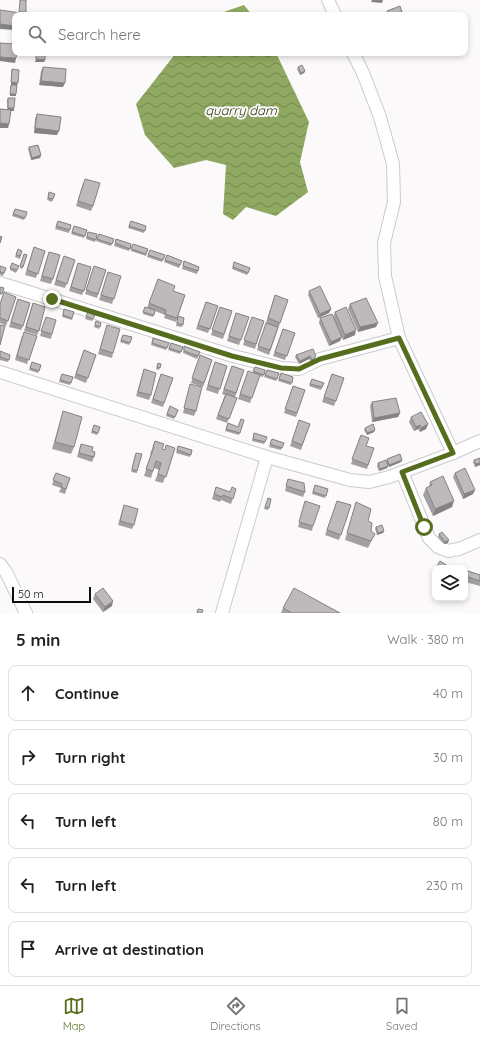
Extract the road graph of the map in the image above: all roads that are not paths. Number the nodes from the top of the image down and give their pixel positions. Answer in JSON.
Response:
{"nodes":[{"id":1,"x":328,"y":0,"type":"edge"},
{"id":2,"x":334,"y":12,"type":"edge"},
{"id":3,"x":354,"y":56,"type":"edge"},
{"id":4,"x":0,"y":283,"type":"edge"},
{"id":5,"x":399,"y":338,"type":"junction"},
{"id":6,"x":0,"y":372,"type":"edge"},
{"id":7,"x":480,"y":441,"type":"edge"},
{"id":8,"x":453,"y":453,"type":"junction"},
{"id":9,"x":267,"y":457,"type":"junction"},
{"id":10,"x":402,"y":472,"type":"junction"},
{"id":11,"x":480,"y":540,"type":"edge"},
{"id":12,"x":0,"y":564,"type":"edge"},
{"id":13,"x":26,"y":613,"type":"edge"},
{"id":14,"x":222,"y":613,"type":"edge"}],
"edges":[{"from":1,"to":2,"type":"street"},
{"from":3,"to":5,"type":"street"},
{"from":4,"to":5,"type":"street"},
{"from":5,"to":8,"type":"street"},
{"from":6,"to":9,"type":"street"},
{"from":7,"to":8,"type":"street"},
{"from":8,"to":10,"type":"street"},
{"from":9,"to":10,"type":"street"},
{"from":9,"to":14,"type":"street"},
{"from":10,"to":11,"type":"street"},
{"from":12,"to":13,"type":"street"}]}
